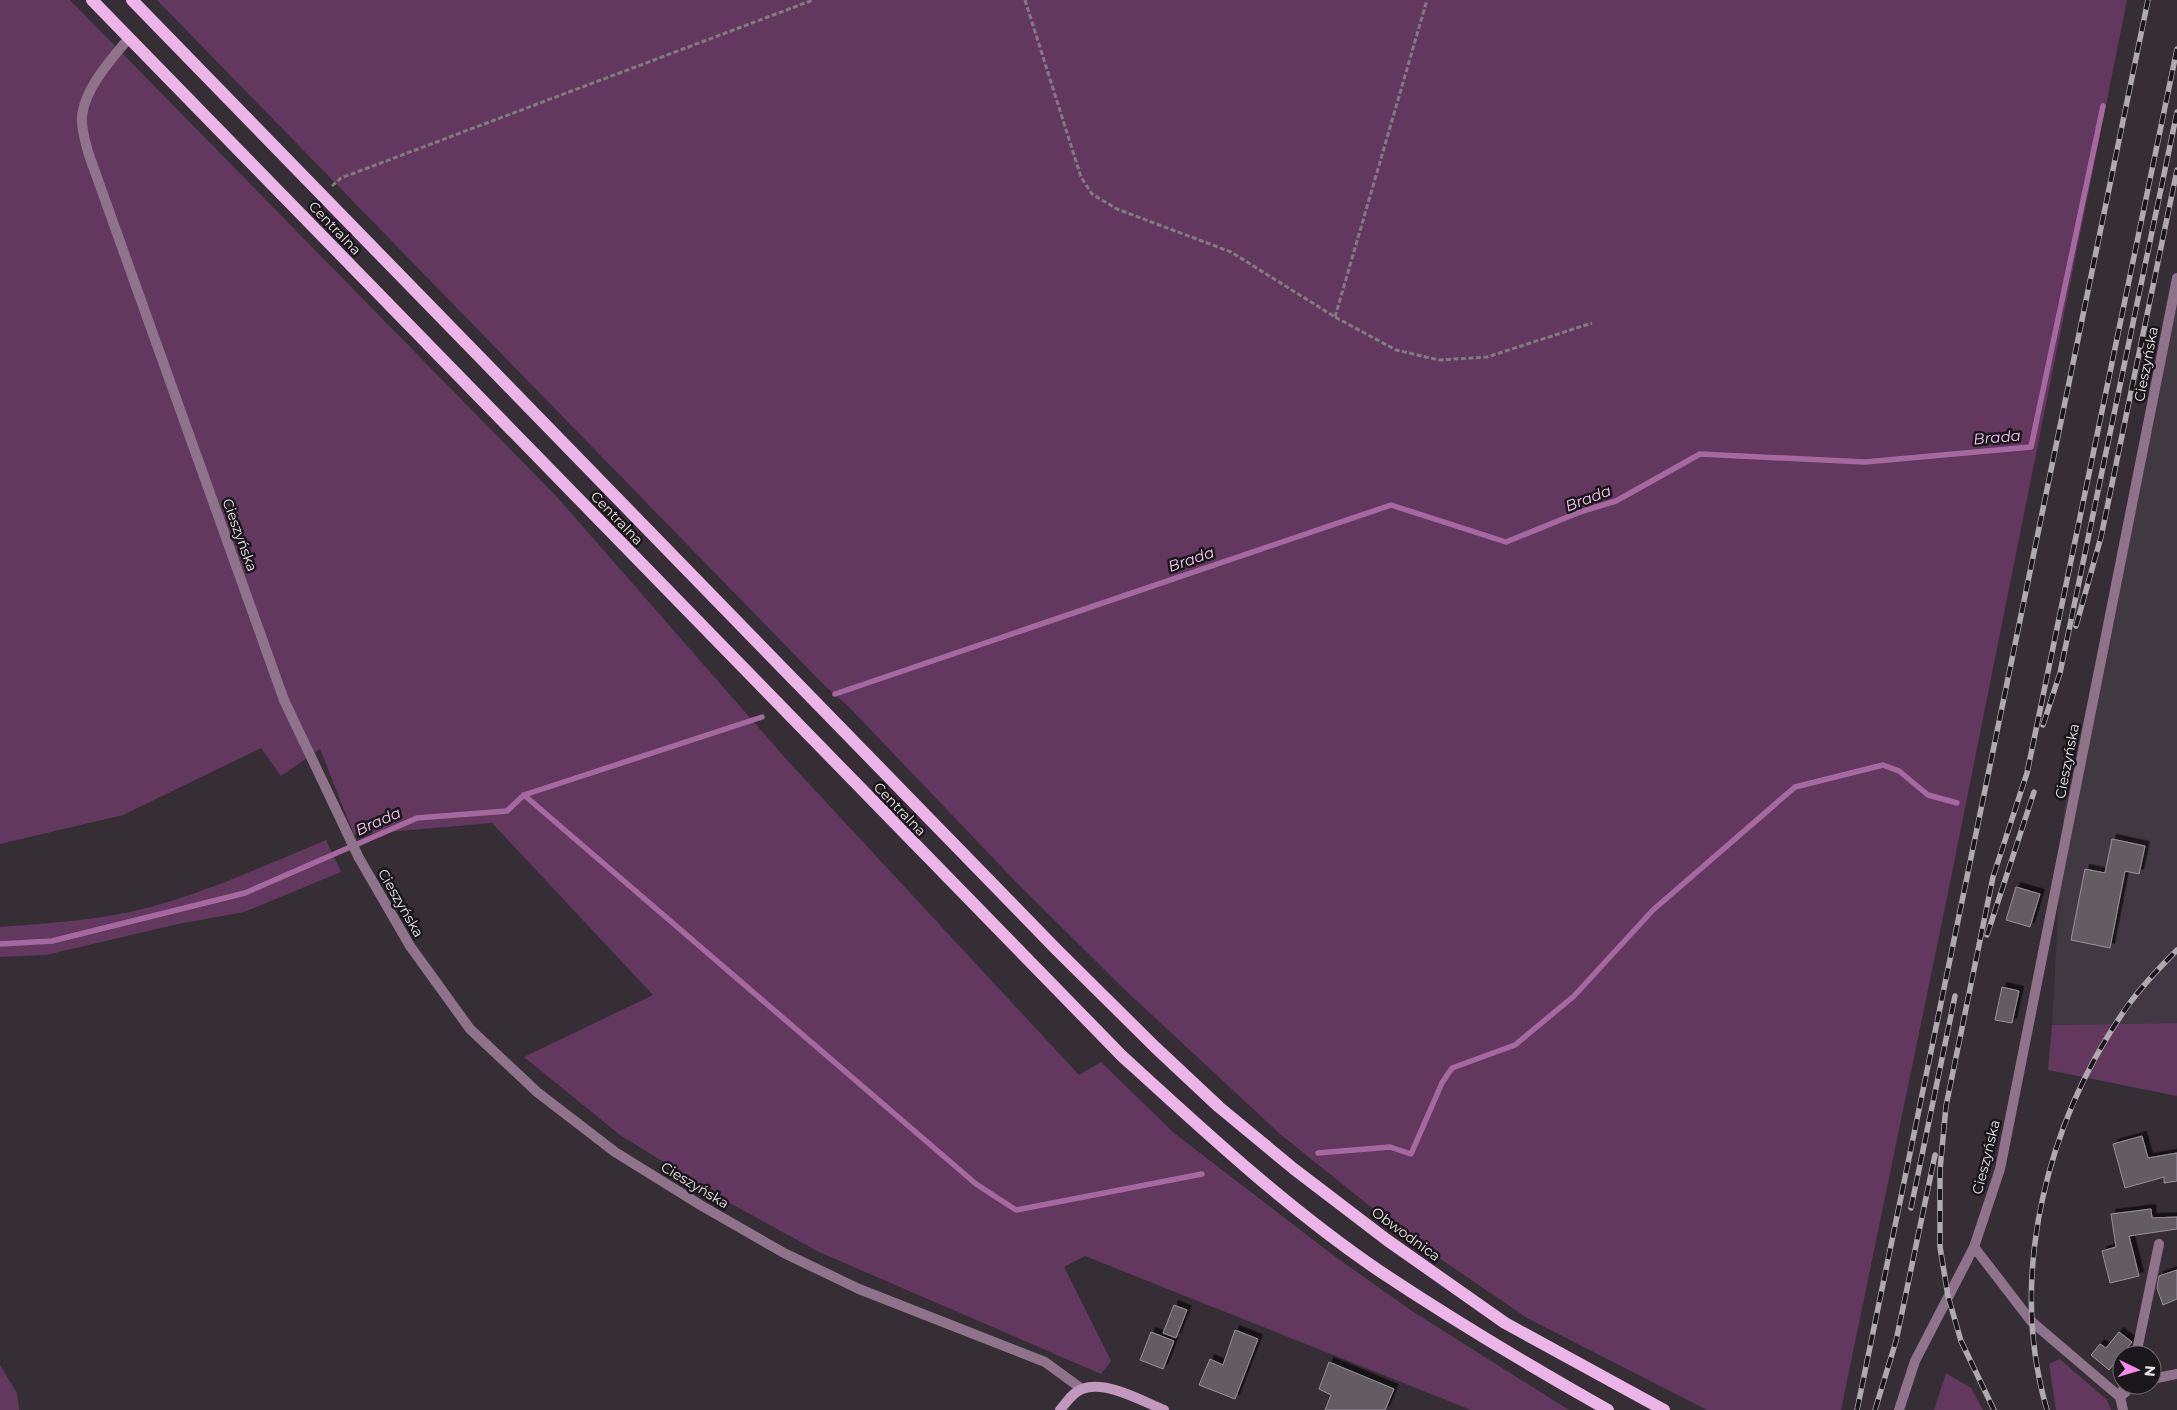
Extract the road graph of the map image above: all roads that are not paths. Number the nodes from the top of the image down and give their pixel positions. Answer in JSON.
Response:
{"nodes":[{"id":1,"x":92,"y":0,"type":"edge"},
{"id":2,"x":132,"y":0,"type":"edge"},
{"id":3,"x":129,"y":38,"type":"junction"},
{"id":4,"x":2177,"y":278,"type":"edge"},
{"id":5,"x":1155,"y":1048,"type":"joint"},
{"id":6,"x":2158,"y":1244,"type":"dead end"},
{"id":7,"x":1974,"y":1247,"type":"junction"},
{"id":8,"x":2138,"y":1345,"type":"edge"},
{"id":9,"x":2177,"y":1374,"type":"edge"},
{"id":10,"x":2162,"y":1378,"type":"edge"},
{"id":11,"x":1082,"y":1389,"type":"junction"},
{"id":12,"x":2120,"y":1397,"type":"joint"},
{"id":13,"x":1060,"y":1410,"type":"edge"},
{"id":14,"x":1164,"y":1410,"type":"edge"},
{"id":15,"x":1608,"y":1410,"type":"edge"},
{"id":16,"x":1664,"y":1410,"type":"edge"},
{"id":17,"x":1899,"y":1410,"type":"edge"},
{"id":18,"x":2124,"y":1410,"type":"edge"}],
"edges":[{"from":1,"to":3,"type":"main road","name":"Centralna"},
{"from":2,"to":5,"type":"main road","name":"Centralna"},
{"from":3,"to":11,"type":"street","name":"Cieszyńska"},
{"from":3,"to":15,"type":"main road","name":"Centralna"},
{"from":4,"to":7,"type":"street","name":"Cieszyńska"},
{"from":5,"to":16,"type":"main road","name":"Obwodnica"},
{"from":6,"to":8,"type":"street"},
{"from":7,"to":12,"type":"street"},
{"from":7,"to":17,"type":"street","name":"Cieszyńska"},
{"from":9,"to":10,"type":"street"},
{"from":11,"to":13,"type":"street"},
{"from":11,"to":14,"type":"street"},
{"from":12,"to":18,"type":"street"}]}
